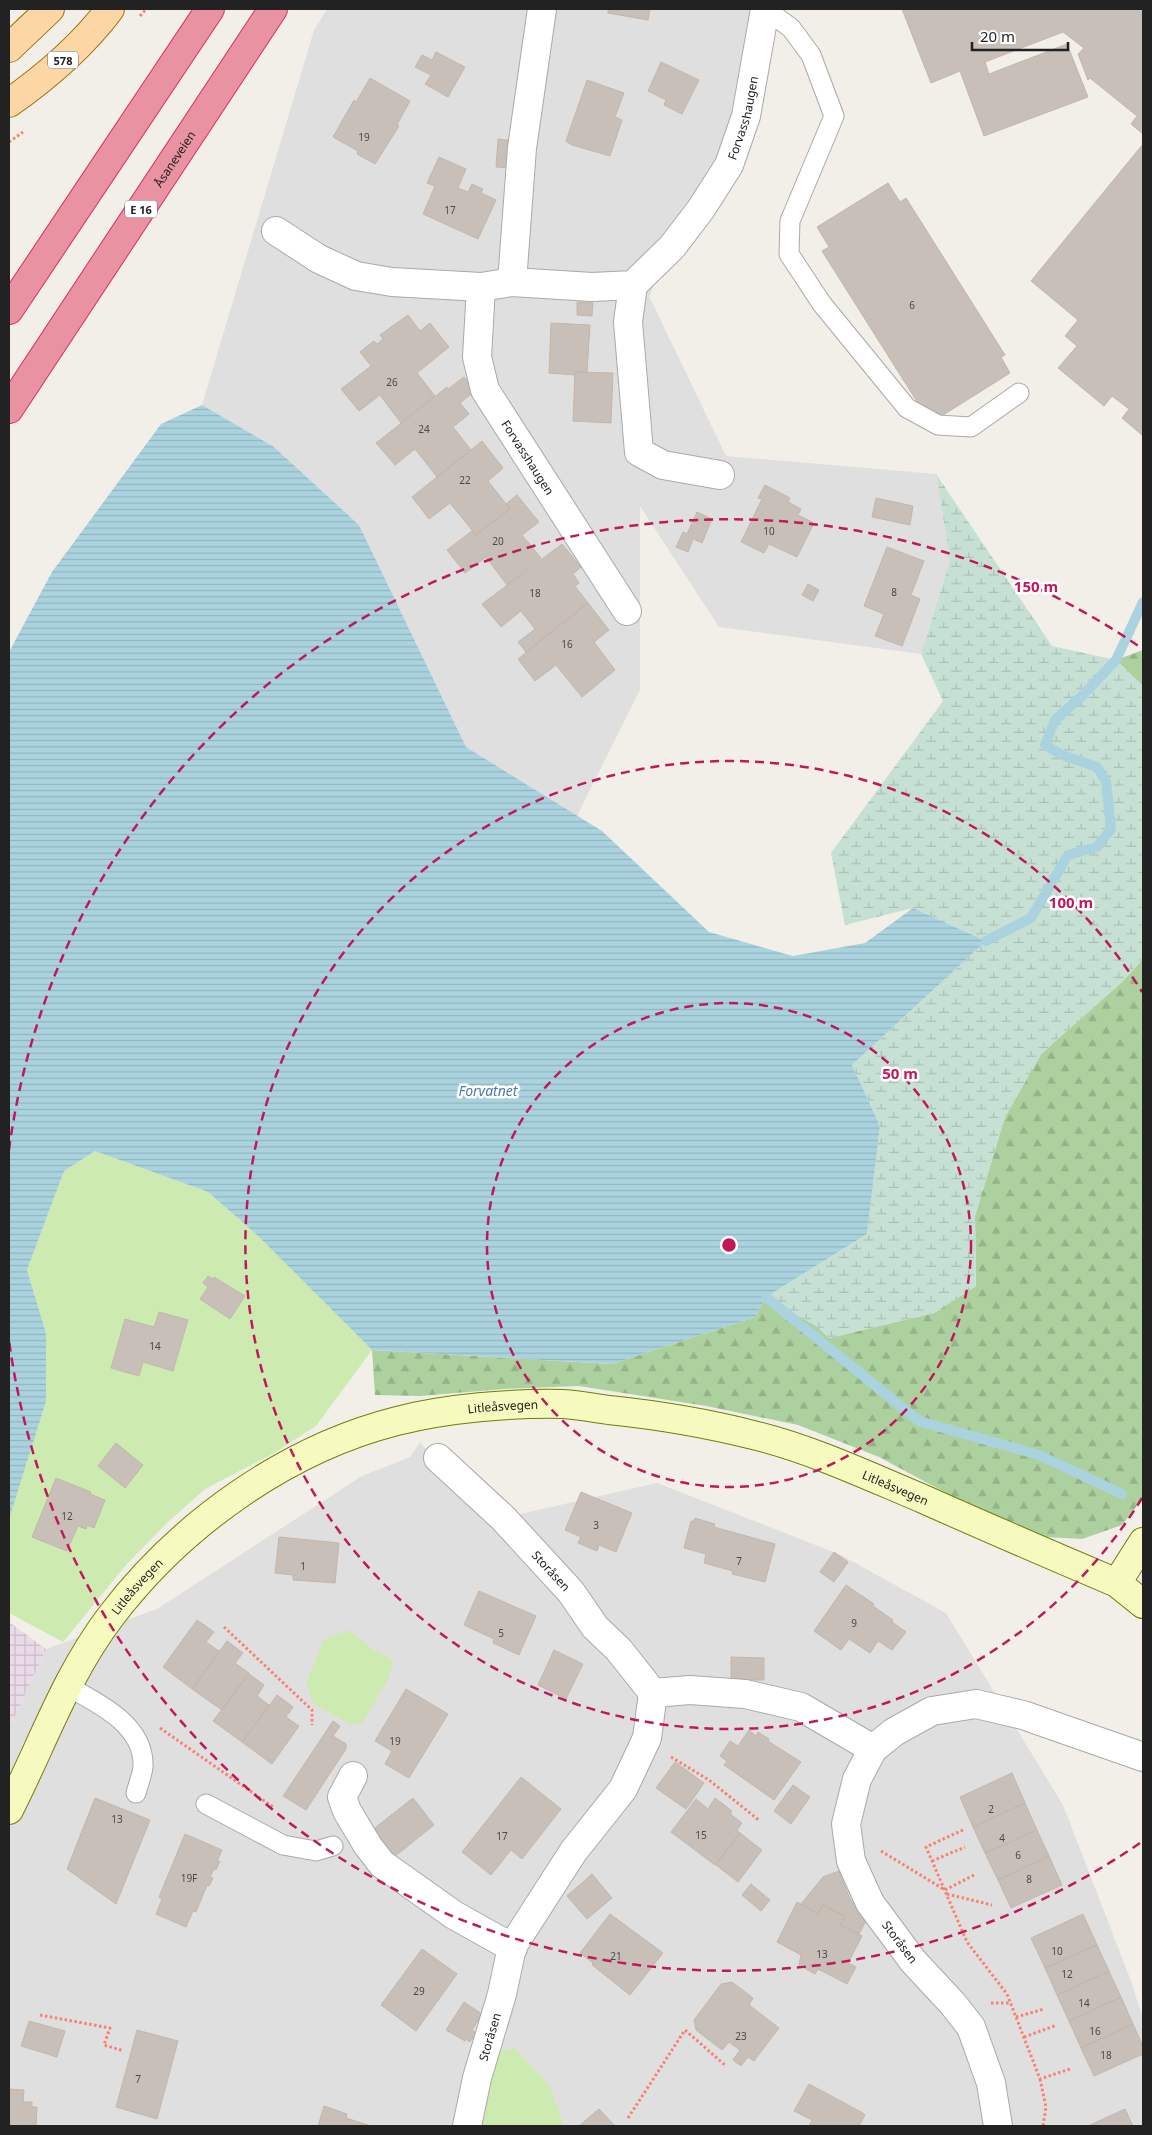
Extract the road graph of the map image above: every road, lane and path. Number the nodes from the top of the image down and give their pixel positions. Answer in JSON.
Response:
{"nodes":[{"id":1,"x":50,"y":9,"type":"edge"},
{"id":2,"x":110,"y":9,"type":"edge"},
{"id":3,"x":210,"y":9,"type":"edge"},
{"id":4,"x":273,"y":9,"type":"edge"},
{"id":5,"x":542,"y":9,"type":"edge"},
{"id":6,"x":765,"y":9,"type":"edge"},
{"id":7,"x":9,"y":48,"type":"edge"},
{"id":8,"x":9,"y":104,"type":"edge"},
{"id":9,"x":276,"y":231,"type":"dead end"},
{"id":10,"x":512,"y":282,"type":"junction"},
{"id":11,"x":633,"y":285,"type":"junction"},
{"id":12,"x":481,"y":287,"type":"junction"},
{"id":13,"x":9,"y":310,"type":"edge"},
{"id":14,"x":1019,"y":392,"type":"dead end"},
{"id":15,"x":9,"y":409,"type":"edge"},
{"id":16,"x":720,"y":475,"type":"dead end"},
{"id":17,"x":627,"y":611,"type":"dead end"},
{"id":18,"x":438,"y":1458,"type":"dead end"},
{"id":19,"x":1143,"y":1542,"type":"edge"},
{"id":20,"x":1116,"y":1584,"type":"junction"},
{"id":21,"x":1143,"y":1604,"type":"edge"},
{"id":22,"x":224,"y":1627,"type":"dead end"},
{"id":23,"x":67,"y":1686,"type":"junction"},
{"id":24,"x":653,"y":1693,"type":"junction"},
{"id":25,"x":154,"y":1724,"type":"dead end"},
{"id":26,"x":312,"y":1725,"type":"dead end"},
{"id":27,"x":873,"y":1749,"type":"junction"},
{"id":28,"x":1143,"y":1757,"type":"edge"},
{"id":29,"x":664,"y":1760,"type":"dead end"},
{"id":30,"x":353,"y":1776,"type":"dead end"},
{"id":31,"x":136,"y":1793,"type":"dead end"},
{"id":32,"x":206,"y":1804,"type":"dead end"},
{"id":33,"x":273,"y":1808,"type":"dead end"},
{"id":34,"x":9,"y":1810,"type":"edge"},
{"id":35,"x":760,"y":1822,"type":"dead end"},
{"id":36,"x":846,"y":1824,"type":"junction"},
{"id":37,"x":963,"y":1830,"type":"dead end"},
{"id":38,"x":333,"y":1846,"type":"dead end"},
{"id":39,"x":965,"y":1847,"type":"dead end"},
{"id":40,"x":932,"y":1861,"type":"junction"},
{"id":41,"x":976,"y":1874,"type":"dead end"},
{"id":42,"x":945,"y":1890,"type":"junction"},
{"id":43,"x":946,"y":1894,"type":"junction"},
{"id":44,"x":992,"y":1905,"type":"dead end"},
{"id":45,"x":513,"y":1948,"type":"junction"},
{"id":46,"x":1044,"y":2009,"type":"dead end"},
{"id":47,"x":40,"y":2015,"type":"dead end"},
{"id":48,"x":1016,"y":2017,"type":"junction"},
{"id":49,"x":1056,"y":2025,"type":"dead end"},
{"id":50,"x":1024,"y":2037,"type":"junction"},
{"id":51,"x":124,"y":2051,"type":"dead end"},
{"id":52,"x":726,"y":2066,"type":"dead end"},
{"id":53,"x":1070,"y":2069,"type":"dead end"},
{"id":54,"x":1040,"y":2079,"type":"junction"},
{"id":55,"x":628,"y":2118,"type":"dead end"},
{"id":56,"x":467,"y":2126,"type":"edge"},
{"id":57,"x":998,"y":2126,"type":"edge"},
{"id":58,"x":1043,"y":2126,"type":"edge"}],
"edges":[{"from":1,"to":7,"type":"main road"},
{"from":2,"to":8,"type":"main road","number":"578"},
{"from":3,"to":13,"type":"highway"},
{"from":4,"to":15,"type":"highway","name":"Åsaneveien","number":"E 16"},
{"from":5,"to":10,"type":"street"},
{"from":6,"to":11,"type":"street","name":"Forvasshaugen"},
{"from":6,"to":14,"type":"lane"},
{"from":9,"to":12,"type":"street"},
{"from":10,"to":11,"type":"street"},
{"from":10,"to":12,"type":"street"},
{"from":11,"to":16,"type":"street"},
{"from":12,"to":17,"type":"street","name":"Forvasshaugen"},
{"from":18,"to":24,"type":"street","name":"Storåsen"},
{"from":19,"to":20,"type":"street"},
{"from":20,"to":21,"type":"street","name":"Litleåsvegen"},
{"from":20,"to":23,"type":"street","name":"Litleåsvegen"},
{"from":22,"to":26,"type":"path"},
{"from":23,"to":31,"type":"lane"},
{"from":23,"to":34,"type":"street","name":"Litleåsvegen"},
{"from":24,"to":27,"type":"street"},
{"from":24,"to":45,"type":"street","name":"Storåsen"},
{"from":25,"to":33,"type":"path"},
{"from":27,"to":28,"type":"street","name":"Storåsen"},
{"from":27,"to":36,"type":"street","name":"Storåsen"},
{"from":29,"to":35,"type":"path"},
{"from":30,"to":45,"type":"street"},
{"from":32,"to":38,"type":"lane"},
{"from":36,"to":42,"type":"path"},
{"from":36,"to":57,"type":"street","name":"Storåsen"},
{"from":37,"to":40,"type":"path"},
{"from":39,"to":40,"type":"path"},
{"from":40,"to":42,"type":"path"},
{"from":41,"to":42,"type":"path"},
{"from":42,"to":43,"type":"path"},
{"from":43,"to":44,"type":"path"},
{"from":43,"to":48,"type":"path"},
{"from":45,"to":56,"type":"street","name":"Storåsen"},
{"from":46,"to":48,"type":"path"},
{"from":47,"to":51,"type":"path"},
{"from":48,"to":50,"type":"path"},
{"from":49,"to":50,"type":"path"},
{"from":50,"to":54,"type":"path"},
{"from":52,"to":55,"type":"path"},
{"from":53,"to":54,"type":"path"},
{"from":54,"to":58,"type":"path"}]}
